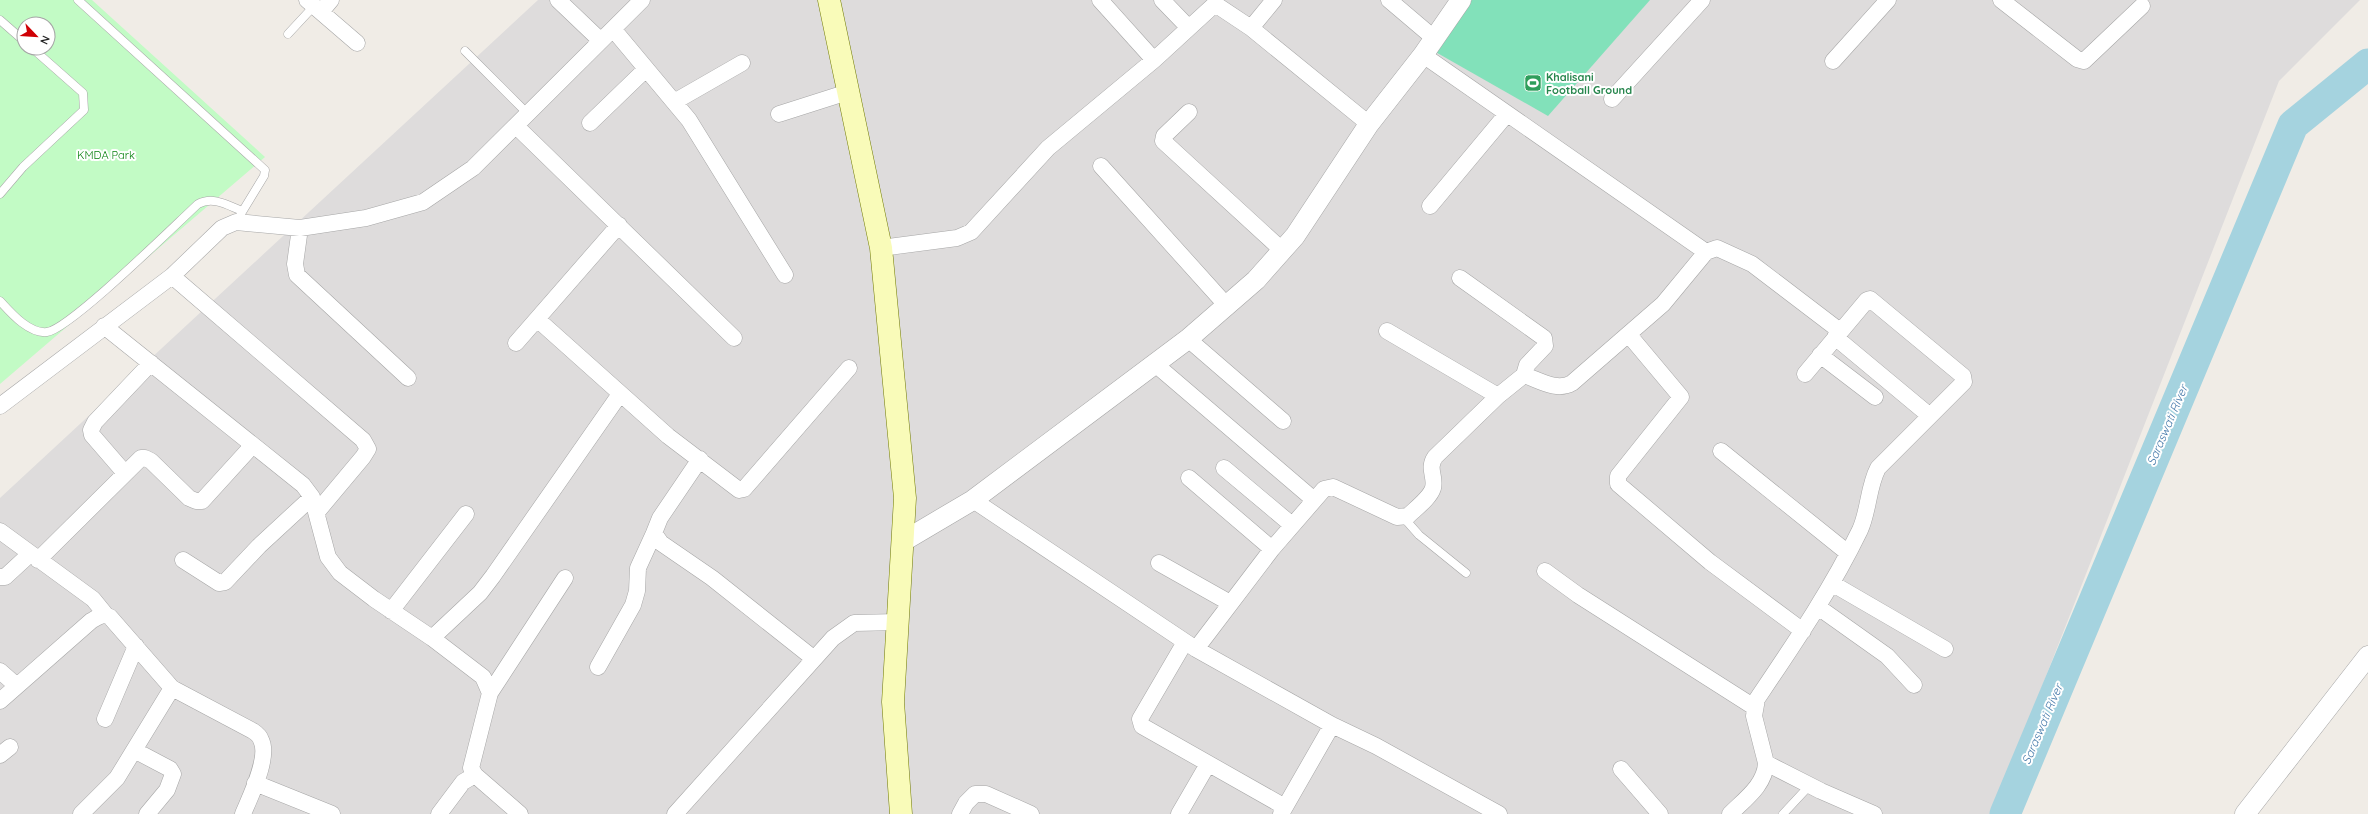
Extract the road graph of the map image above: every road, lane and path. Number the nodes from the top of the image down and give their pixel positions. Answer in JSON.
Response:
{"nodes":[{"id":1,"x":78,"y":0,"type":"edge"},
{"id":2,"x":558,"y":0,"type":"edge"},
{"id":3,"x":642,"y":0,"type":"edge"},
{"id":4,"x":829,"y":0,"type":"edge"},
{"id":5,"x":1100,"y":0,"type":"edge"},
{"id":6,"x":1162,"y":0,"type":"edge"},
{"id":7,"x":1274,"y":0,"type":"edge"},
{"id":8,"x":1389,"y":0,"type":"edge"},
{"id":9,"x":1461,"y":0,"type":"edge"},
{"id":10,"x":1702,"y":0,"type":"edge"},
{"id":11,"x":1888,"y":0,"type":"edge"},
{"id":12,"x":2001,"y":0,"type":"edge"},
{"id":13,"x":318,"y":4,"type":"edge"},
{"id":14,"x":2142,"y":6,"type":"dead end"},
{"id":15,"x":0,"y":20,"type":"edge"},
{"id":16,"x":1189,"y":28,"type":"junction"},
{"id":17,"x":1251,"y":28,"type":"junction"},
{"id":18,"x":613,"y":30,"type":"junction"},
{"id":19,"x":16,"y":34,"type":"edge"},
{"id":20,"x":288,"y":34,"type":"dead end"},
{"id":21,"x":1434,"y":39,"type":"junction"},
{"id":22,"x":601,"y":41,"type":"junction"},
{"id":23,"x":357,"y":43,"type":"dead end"},
{"id":24,"x":465,"y":51,"type":"dead end"},
{"id":25,"x":41,"y":56,"type":"edge"},
{"id":26,"x":1423,"y":56,"type":"junction"},
{"id":27,"x":1154,"y":60,"type":"junction"},
{"id":28,"x":1833,"y":61,"type":"dead end"},
{"id":29,"x":742,"y":63,"type":"dead end"},
{"id":30,"x":646,"y":69,"type":"junction"},
{"id":31,"x":848,"y":92,"type":"junction"},
{"id":32,"x":1612,"y":99,"type":"dead end"},
{"id":33,"x":674,"y":102,"type":"junction"},
{"id":34,"x":1189,"y":112,"type":"dead end"},
{"id":35,"x":528,"y":114,"type":"junction"},
{"id":36,"x":779,"y":114,"type":"dead end"},
{"id":37,"x":1506,"y":115,"type":"junction"},
{"id":38,"x":590,"y":123,"type":"dead end"},
{"id":39,"x":1369,"y":124,"type":"junction"},
{"id":40,"x":516,"y":126,"type":"junction"},
{"id":41,"x":1101,"y":166,"type":"dead end"},
{"id":42,"x":0,"y":194,"type":"edge"},
{"id":43,"x":1430,"y":206,"type":"dead end"},
{"id":44,"x":239,"y":217,"type":"junction"},
{"id":45,"x":619,"y":225,"type":"junction"},
{"id":46,"x":300,"y":228,"type":"junction"},
{"id":47,"x":881,"y":248,"type":"junction"},
{"id":48,"x":1283,"y":251,"type":"junction"},
{"id":49,"x":1706,"y":252,"type":"junction"},
{"id":50,"x":785,"y":275,"type":"dead end"},
{"id":51,"x":172,"y":276,"type":"junction"},
{"id":52,"x":1460,"y":278,"type":"dead end"},
{"id":53,"x":0,"y":301,"type":"edge"},
{"id":54,"x":1227,"y":306,"type":"junction"},
{"id":55,"x":537,"y":319,"type":"junction"},
{"id":56,"x":104,"y":326,"type":"junction"},
{"id":57,"x":1387,"y":331,"type":"dead end"},
{"id":58,"x":1838,"y":334,"type":"junction"},
{"id":59,"x":1629,"y":335,"type":"junction"},
{"id":60,"x":734,"y":338,"type":"dead end"},
{"id":61,"x":1188,"y":339,"type":"junction"},
{"id":62,"x":516,"y":343,"type":"dead end"},
{"id":63,"x":1820,"y":355,"type":"junction"},
{"id":64,"x":151,"y":363,"type":"junction"},
{"id":65,"x":1155,"y":364,"type":"junction"},
{"id":66,"x":849,"y":368,"type":"dead end"},
{"id":67,"x":1805,"y":374,"type":"dead end"},
{"id":68,"x":1524,"y":375,"type":"junction"},
{"id":69,"x":408,"y":378,"type":"dead end"},
{"id":70,"x":620,"y":394,"type":"junction"},
{"id":71,"x":1498,"y":396,"type":"junction"},
{"id":72,"x":1875,"y":397,"type":"dead end"},
{"id":73,"x":0,"y":406,"type":"edge"},
{"id":74,"x":1930,"y":416,"type":"junction"},
{"id":75,"x":1283,"y":421,"type":"dead end"},
{"id":76,"x":253,"y":445,"type":"junction"},
{"id":77,"x":1721,"y":452,"type":"dead end"},
{"id":78,"x":700,"y":460,"type":"junction"},
{"id":79,"x":1224,"y":468,"type":"dead end"},
{"id":80,"x":124,"y":472,"type":"junction"},
{"id":81,"x":1189,"y":478,"type":"dead end"},
{"id":82,"x":1314,"y":499,"type":"junction"},
{"id":83,"x":973,"y":500,"type":"junction"},
{"id":84,"x":315,"y":505,"type":"junction"},
{"id":85,"x":466,"y":514,"type":"dead end"},
{"id":86,"x":1404,"y":518,"type":"junction"},
{"id":87,"x":1292,"y":525,"type":"junction"},
{"id":88,"x":0,"y":531,"type":"edge"},
{"id":89,"x":654,"y":532,"type":"junction"},
{"id":90,"x":902,"y":542,"type":"junction"},
{"id":91,"x":1272,"y":549,"type":"junction"},
{"id":92,"x":1848,"y":553,"type":"junction"},
{"id":93,"x":34,"y":557,"type":"junction"},
{"id":94,"x":183,"y":560,"type":"dead end"},
{"id":95,"x":1159,"y":563,"type":"dead end"},
{"id":96,"x":1546,"y":571,"type":"dead end"},
{"id":97,"x":1466,"y":573,"type":"dead end"},
{"id":98,"x":0,"y":578,"type":"edge"},
{"id":99,"x":565,"y":578,"type":"dead end"},
{"id":100,"x":1833,"y":584,"type":"junction"},
{"id":101,"x":1230,"y":603,"type":"junction"},
{"id":102,"x":1818,"y":607,"type":"junction"},
{"id":103,"x":391,"y":611,"type":"junction"},
{"id":104,"x":106,"y":615,"type":"junction"},
{"id":105,"x":898,"y":622,"type":"junction"},
{"id":106,"x":1803,"y":631,"type":"junction"},
{"id":107,"x":432,"y":638,"type":"junction"},
{"id":108,"x":136,"y":646,"type":"junction"},
{"id":109,"x":1190,"y":646,"type":"junction"},
{"id":110,"x":1945,"y":648,"type":"dead end"},
{"id":111,"x":2368,"y":656,"type":"edge"},
{"id":112,"x":813,"y":658,"type":"junction"},
{"id":113,"x":598,"y":667,"type":"dead end"},
{"id":114,"x":0,"y":671,"type":"edge"},
{"id":115,"x":1914,"y":685,"type":"dead end"},
{"id":116,"x":17,"y":686,"type":"junction"},
{"id":117,"x":172,"y":688,"type":"junction"},
{"id":118,"x":490,"y":693,"type":"junction"},
{"id":119,"x":0,"y":701,"type":"edge"},
{"id":120,"x":1754,"y":707,"type":"junction"},
{"id":121,"x":105,"y":719,"type":"dead end"},
{"id":122,"x":1332,"y":725,"type":"junction"},
{"id":123,"x":134,"y":750,"type":"junction"},
{"id":124,"x":1766,"y":763,"type":"junction"},
{"id":125,"x":1208,"y":764,"type":"junction"},
{"id":126,"x":1621,"y":769,"type":"dead end"},
{"id":127,"x":475,"y":775,"type":"junction"},
{"id":128,"x":255,"y":783,"type":"junction"},
{"id":129,"x":1810,"y":785,"type":"junction"},
{"id":130,"x":1283,"y":810,"type":"edge"},
{"id":131,"x":81,"y":814,"type":"edge"},
{"id":132,"x":147,"y":814,"type":"edge"},
{"id":133,"x":243,"y":814,"type":"edge"},
{"id":134,"x":332,"y":814,"type":"edge"},
{"id":135,"x":439,"y":814,"type":"edge"},
{"id":136,"x":520,"y":814,"type":"edge"},
{"id":137,"x":675,"y":814,"type":"edge"},
{"id":138,"x":901,"y":814,"type":"edge"},
{"id":139,"x":960,"y":814,"type":"edge"},
{"id":140,"x":1031,"y":814,"type":"edge"},
{"id":141,"x":1179,"y":814,"type":"edge"},
{"id":142,"x":1499,"y":814,"type":"edge"},
{"id":143,"x":1660,"y":814,"type":"edge"},
{"id":144,"x":1730,"y":814,"type":"edge"},
{"id":145,"x":1784,"y":814,"type":"edge"},
{"id":146,"x":1874,"y":814,"type":"edge"},
{"id":147,"x":2245,"y":814,"type":"edge"}],
"edges":[{"from":1,"to":44,"type":"lane"},
{"from":2,"to":22,"type":"street"},
{"from":3,"to":18,"type":"street"},
{"from":4,"to":31,"type":"main road"},
{"from":5,"to":27,"type":"street"},
{"from":6,"to":16,"type":"street"},
{"from":7,"to":17,"type":"street"},
{"from":8,"to":21,"type":"street"},
{"from":9,"to":21,"type":"street"},
{"from":10,"to":32,"type":"street"},
{"from":11,"to":28,"type":"street"},
{"from":12,"to":14,"type":"street"},
{"from":13,"to":20,"type":"lane"},
{"from":13,"to":23,"type":"street"},
{"from":15,"to":19,"type":"lane"},
{"from":16,"to":17,"type":"street"},
{"from":16,"to":27,"type":"street"},
{"from":17,"to":39,"type":"street"},
{"from":18,"to":22,"type":"street"},
{"from":18,"to":30,"type":"street"},
{"from":21,"to":26,"type":"street"},
{"from":22,"to":35,"type":"street"},
{"from":24,"to":35,"type":"lane"},
{"from":25,"to":42,"type":"lane"},
{"from":26,"to":37,"type":"street"},
{"from":26,"to":39,"type":"street"},
{"from":27,"to":47,"type":"street"},
{"from":29,"to":33,"type":"street"},
{"from":30,"to":33,"type":"street"},
{"from":30,"to":38,"type":"street"},
{"from":31,"to":36,"type":"street"},
{"from":31,"to":47,"type":"main road"},
{"from":33,"to":50,"type":"street"},
{"from":34,"to":48,"type":"street"},
{"from":35,"to":40,"type":"street"},
{"from":37,"to":43,"type":"street"},
{"from":37,"to":49,"type":"street"},
{"from":39,"to":48,"type":"street"},
{"from":40,"to":45,"type":"street"},
{"from":40,"to":46,"type":"street"},
{"from":41,"to":54,"type":"street"},
{"from":44,"to":46,"type":"street"},
{"from":44,"to":51,"type":"street"},
{"from":44,"to":53,"type":"lane"},
{"from":45,"to":55,"type":"street"},
{"from":45,"to":60,"type":"street"},
{"from":46,"to":69,"type":"street"},
{"from":47,"to":90,"type":"main road"},
{"from":48,"to":54,"type":"street"},
{"from":49,"to":58,"type":"street"},
{"from":49,"to":59,"type":"street"},
{"from":51,"to":56,"type":"street"},
{"from":51,"to":84,"type":"street"},
{"from":52,"to":68,"type":"street"},
{"from":54,"to":61,"type":"street"},
{"from":55,"to":62,"type":"street"},
{"from":55,"to":70,"type":"street"},
{"from":56,"to":64,"type":"street"},
{"from":56,"to":73,"type":"street"},
{"from":57,"to":71,"type":"street"},
{"from":58,"to":63,"type":"street"},
{"from":58,"to":74,"type":"street"},
{"from":58,"to":74,"type":"street"},
{"from":59,"to":68,"type":"street"},
{"from":59,"to":106,"type":"street"},
{"from":61,"to":65,"type":"street"},
{"from":61,"to":75,"type":"street"},
{"from":63,"to":67,"type":"street"},
{"from":63,"to":72,"type":"street"},
{"from":64,"to":76,"type":"street"},
{"from":64,"to":80,"type":"street"},
{"from":65,"to":82,"type":"street"},
{"from":65,"to":83,"type":"street"},
{"from":66,"to":78,"type":"street"},
{"from":68,"to":71,"type":"street"},
{"from":70,"to":78,"type":"street"},
{"from":70,"to":107,"type":"street"},
{"from":71,"to":86,"type":"street"},
{"from":74,"to":92,"type":"street"},
{"from":76,"to":80,"type":"street"},
{"from":76,"to":84,"type":"street"},
{"from":77,"to":92,"type":"street"},
{"from":78,"to":89,"type":"street"},
{"from":79,"to":87,"type":"street"},
{"from":80,"to":93,"type":"street"},
{"from":81,"to":91,"type":"street"},
{"from":82,"to":86,"type":"street"},
{"from":82,"to":87,"type":"street"},
{"from":83,"to":90,"type":"street"},
{"from":83,"to":109,"type":"street"},
{"from":84,"to":94,"type":"street"},
{"from":84,"to":103,"type":"street"},
{"from":85,"to":103,"type":"street"},
{"from":86,"to":97,"type":"lane"},
{"from":87,"to":91,"type":"street"},
{"from":88,"to":93,"type":"street"},
{"from":89,"to":112,"type":"street"},
{"from":89,"to":113,"type":"street"},
{"from":90,"to":105,"type":"main road"},
{"from":91,"to":101,"type":"street"},
{"from":92,"to":100,"type":"street"},
{"from":93,"to":98,"type":"street"},
{"from":93,"to":104,"type":"street"},
{"from":95,"to":101,"type":"street"},
{"from":96,"to":120,"type":"street"},
{"from":99,"to":118,"type":"street"},
{"from":100,"to":102,"type":"street"},
{"from":100,"to":110,"type":"street"},
{"from":101,"to":109,"type":"street"},
{"from":102,"to":106,"type":"street"},
{"from":102,"to":115,"type":"street"},
{"from":103,"to":107,"type":"street"},
{"from":104,"to":108,"type":"street"},
{"from":104,"to":116,"type":"street"},
{"from":105,"to":112,"type":"street"},
{"from":105,"to":138,"type":"main road"},
{"from":106,"to":120,"type":"street"},
{"from":107,"to":118,"type":"street"},
{"from":108,"to":117,"type":"street"},
{"from":108,"to":121,"type":"street"},
{"from":109,"to":122,"type":"street"},
{"from":109,"to":125,"type":"street"},
{"from":111,"to":147,"type":"street"},
{"from":112,"to":137,"type":"street"},
{"from":114,"to":116,"type":"street"},
{"from":116,"to":119,"type":"street"},
{"from":117,"to":123,"type":"street"},
{"from":117,"to":128,"type":"street"},
{"from":118,"to":127,"type":"street"},
{"from":120,"to":124,"type":"street"},
{"from":122,"to":130,"type":"street"},
{"from":122,"to":142,"type":"street"},
{"from":123,"to":131,"type":"street"},
{"from":123,"to":132,"type":"street"},
{"from":124,"to":129,"type":"street"},
{"from":124,"to":144,"type":"street"},
{"from":125,"to":130,"type":"street"},
{"from":125,"to":141,"type":"street"},
{"from":126,"to":143,"type":"street"},
{"from":127,"to":135,"type":"street"},
{"from":127,"to":136,"type":"street"},
{"from":128,"to":133,"type":"street"},
{"from":128,"to":134,"type":"street"},
{"from":129,"to":145,"type":"lane"},
{"from":129,"to":146,"type":"street"},
{"from":139,"to":140,"type":"street"}]}
